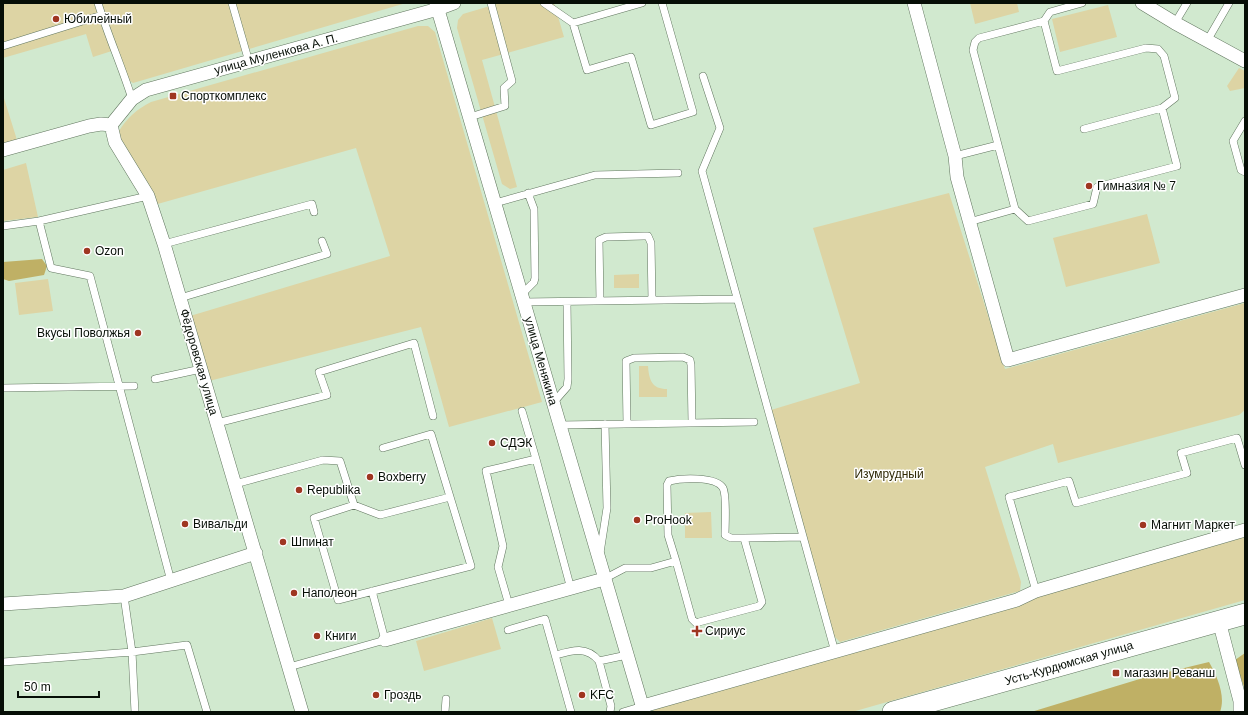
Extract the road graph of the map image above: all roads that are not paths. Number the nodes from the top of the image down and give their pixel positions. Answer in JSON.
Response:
{"nodes":[{"id":1,"x":98,"y":3,"type":"edge"},
{"id":2,"x":232,"y":3,"type":"edge"},
{"id":3,"x":454,"y":3,"type":"edge"},
{"id":4,"x":491,"y":3,"type":"edge"},
{"id":5,"x":544,"y":3,"type":"edge"},
{"id":6,"x":642,"y":3,"type":"edge"},
{"id":7,"x":662,"y":3,"type":"edge"},
{"id":8,"x":914,"y":3,"type":"edge"},
{"id":9,"x":1082,"y":3,"type":"edge"},
{"id":10,"x":1142,"y":3,"type":"edge"},
{"id":11,"x":1187,"y":3,"type":"edge"},
{"id":12,"x":1229,"y":3,"type":"edge"},
{"id":13,"x":437,"y":6,"type":"edge"},
{"id":14,"x":102,"y":15,"type":"junction"},
{"id":15,"x":1044,"y":21,"type":"junction"},
{"id":16,"x":573,"y":23,"type":"junction"},
{"id":17,"x":1175,"y":23,"type":"junction"},
{"id":18,"x":1207,"y":41,"type":"junction"},
{"id":19,"x":3,"y":46,"type":"edge"},
{"id":20,"x":1245,"y":61,"type":"edge"},
{"id":21,"x":249,"y":62,"type":"junction"},
{"id":22,"x":703,"y":76,"type":"dead end"},
{"id":23,"x":132,"y":99,"type":"junction"},
{"id":24,"x":1162,"y":108,"type":"junction"},
{"id":25,"x":470,"y":117,"type":"junction"},
{"id":26,"x":1245,"y":121,"type":"edge"},
{"id":27,"x":111,"y":125,"type":"junction"},
{"id":28,"x":1084,"y":129,"type":"dead end"},
{"id":29,"x":998,"y":144,"type":"junction"},
{"id":30,"x":3,"y":150,"type":"edge"},
{"id":31,"x":955,"y":156,"type":"junction"},
{"id":32,"x":1245,"y":172,"type":"edge"},
{"id":33,"x":678,"y":173,"type":"dead end"},
{"id":34,"x":528,"y":194,"type":"junction"},
{"id":35,"x":148,"y":196,"type":"junction"},
{"id":36,"x":495,"y":202,"type":"junction"},
{"id":37,"x":1015,"y":209,"type":"junction"},
{"id":38,"x":314,"y":212,"type":"dead end"},
{"id":39,"x":39,"y":222,"type":"junction"},
{"id":40,"x":969,"y":222,"type":"junction"},
{"id":41,"x":3,"y":226,"type":"edge"},
{"id":42,"x":322,"y":241,"type":"dead end"},
{"id":43,"x":164,"y":244,"type":"junction"},
{"id":44,"x":1245,"y":295,"type":"edge"},
{"id":45,"x":180,"y":298,"type":"junction"},
{"id":46,"x":523,"y":298,"type":"junction"},
{"id":47,"x":736,"y":299,"type":"junction"},
{"id":48,"x":652,"y":300,"type":"junction"},
{"id":49,"x":600,"y":301,"type":"junction"},
{"id":50,"x":567,"y":302,"type":"junction"},
{"id":51,"x":201,"y":369,"type":"junction"},
{"id":52,"x":155,"y":379,"type":"dead end"},
{"id":53,"x":134,"y":386,"type":"dead end"},
{"id":54,"x":119,"y":387,"type":"junction"},
{"id":55,"x":3,"y":388,"type":"edge"},
{"id":56,"x":553,"y":403,"type":"junction"},
{"id":57,"x":522,"y":411,"type":"dead end"},
{"id":58,"x":433,"y":416,"type":"dead end"},
{"id":59,"x":754,"y":422,"type":"dead end"},
{"id":60,"x":217,"y":423,"type":"junction"},
{"id":61,"x":692,"y":423,"type":"junction"},
{"id":62,"x":606,"y":424,"type":"junction"},
{"id":63,"x":627,"y":424,"type":"junction"},
{"id":64,"x":560,"y":425,"type":"junction"},
{"id":65,"x":383,"y":448,"type":"dead end"},
{"id":66,"x":536,"y":459,"type":"junction"},
{"id":67,"x":1245,"y":464,"type":"edge"},
{"id":68,"x":235,"y":484,"type":"junction"},
{"id":69,"x":450,"y":497,"type":"junction"},
{"id":70,"x":354,"y":505,"type":"junction"},
{"id":71,"x":1245,"y":530,"type":"edge"},
{"id":72,"x":803,"y":537,"type":"junction"},
{"id":73,"x":744,"y":538,"type":"junction"},
{"id":74,"x":256,"y":554,"type":"junction"},
{"id":75,"x":676,"y":561,"type":"junction"},
{"id":76,"x":599,"y":562,"type":"junction"},
{"id":77,"x":604,"y":579,"type":"junction"},
{"id":78,"x":171,"y":581,"type":"junction"},
{"id":79,"x":572,"y":589,"type":"junction"},
{"id":80,"x":372,"y":590,"type":"junction"},
{"id":81,"x":1036,"y":591,"type":"junction"},
{"id":82,"x":124,"y":596,"type":"junction"},
{"id":83,"x":3,"y":604,"type":"edge"},
{"id":84,"x":509,"y":605,"type":"junction"},
{"id":85,"x":1245,"y":614,"type":"edge"},
{"id":86,"x":1219,"y":621,"type":"junction"},
{"id":87,"x":508,"y":630,"type":"dead end"},
{"id":88,"x":385,"y":640,"type":"junction"},
{"id":89,"x":132,"y":652,"type":"junction"},
{"id":90,"x":835,"y":652,"type":"junction"},
{"id":91,"x":556,"y":655,"type":"junction"},
{"id":92,"x":627,"y":655,"type":"junction"},
{"id":93,"x":599,"y":661,"type":"junction"},
{"id":94,"x":3,"y":662,"type":"edge"},
{"id":95,"x":289,"y":667,"type":"junction"},
{"id":96,"x":446,"y":699,"type":"dead end"},
{"id":97,"x":644,"y":709,"type":"edge"},
{"id":98,"x":1242,"y":710,"type":"edge"},
{"id":99,"x":135,"y":712,"type":"edge"},
{"id":100,"x":207,"y":712,"type":"edge"},
{"id":101,"x":302,"y":712,"type":"edge"},
{"id":102,"x":445,"y":712,"type":"edge"},
{"id":103,"x":571,"y":712,"type":"edge"},
{"id":104,"x":610,"y":712,"type":"edge"},
{"id":105,"x":623,"y":712,"type":"edge"},
{"id":106,"x":893,"y":712,"type":"edge"}],
"edges":[{"from":1,"to":14,"type":"lane"},
{"from":2,"to":21,"type":"lane"},
{"from":3,"to":13,"type":"street","name":"улица Муленкова А. П."},
{"from":4,"to":25,"type":"lane"},
{"from":5,"to":16,"type":"lane"},
{"from":6,"to":16,"type":"lane"},
{"from":7,"to":16,"type":"lane"},
{"from":8,"to":31,"type":"street"},
{"from":9,"to":15,"type":"lane"},
{"from":10,"to":17,"type":"street"},
{"from":11,"to":17,"type":"lane"},
{"from":12,"to":18,"type":"lane"},
{"from":13,"to":21,"type":"street","name":"улица Муленкова А. П."},
{"from":13,"to":25,"type":"street","name":"улица Менякина"},
{"from":14,"to":19,"type":"lane"},
{"from":14,"to":23,"type":"lane"},
{"from":15,"to":24,"type":"lane"},
{"from":15,"to":29,"type":"lane"},
{"from":17,"to":18,"type":"street"},
{"from":18,"to":20,"type":"street"},
{"from":21,"to":23,"type":"street","name":"улица Муленкова А. П."},
{"from":22,"to":47,"type":"lane"},
{"from":23,"to":27,"type":"street","name":"улица Муленкова А. П."},
{"from":24,"to":28,"type":"lane"},
{"from":24,"to":37,"type":"lane"},
{"from":25,"to":36,"type":"street","name":"улица Менякина"},
{"from":26,"to":32,"type":"lane"},
{"from":27,"to":30,"type":"street"},
{"from":27,"to":35,"type":"street","name":"Фёдоровская улица"},
{"from":29,"to":31,"type":"lane"},
{"from":29,"to":37,"type":"lane"},
{"from":31,"to":40,"type":"street"},
{"from":33,"to":34,"type":"lane"},
{"from":34,"to":36,"type":"lane"},
{"from":34,"to":46,"type":"lane"},
{"from":35,"to":39,"type":"lane"},
{"from":35,"to":43,"type":"street","name":"Фёдоровская улица"},
{"from":36,"to":46,"type":"street","name":"улица Менякина"},
{"from":37,"to":40,"type":"lane"},
{"from":38,"to":43,"type":"lane"},
{"from":39,"to":41,"type":"lane"},
{"from":39,"to":54,"type":"lane"},
{"from":40,"to":44,"type":"street"},
{"from":42,"to":45,"type":"lane"},
{"from":43,"to":45,"type":"street","name":"Фёдоровская улица"},
{"from":45,"to":51,"type":"street","name":"Фёдоровская улица"},
{"from":46,"to":50,"type":"lane"},
{"from":46,"to":56,"type":"street","name":"улица Менякина"},
{"from":47,"to":48,"type":"lane"},
{"from":47,"to":72,"type":"lane"},
{"from":48,"to":49,"type":"lane"},
{"from":48,"to":49,"type":"lane"},
{"from":49,"to":50,"type":"lane"},
{"from":50,"to":56,"type":"lane"},
{"from":51,"to":52,"type":"lane"},
{"from":51,"to":60,"type":"street","name":"Фёдоровская улица"},
{"from":53,"to":54,"type":"lane"},
{"from":54,"to":55,"type":"lane"},
{"from":54,"to":78,"type":"lane"},
{"from":56,"to":64,"type":"street","name":"улица Менякина"},
{"from":57,"to":66,"type":"lane"},
{"from":58,"to":60,"type":"lane"},
{"from":59,"to":61,"type":"lane"},
{"from":60,"to":68,"type":"street","name":"Фёдоровская улица"},
{"from":61,"to":63,"type":"lane"},
{"from":61,"to":63,"type":"lane"},
{"from":62,"to":63,"type":"lane"},
{"from":62,"to":64,"type":"lane"},
{"from":62,"to":76,"type":"lane"},
{"from":64,"to":76,"type":"street","name":"улица Менякина"},
{"from":65,"to":69,"type":"lane"},
{"from":66,"to":79,"type":"lane"},
{"from":66,"to":84,"type":"lane"},
{"from":67,"to":81,"type":"lane"},
{"from":68,"to":70,"type":"lane"},
{"from":68,"to":74,"type":"street","name":"Фёдоровская улица"},
{"from":69,"to":70,"type":"lane"},
{"from":69,"to":80,"type":"lane"},
{"from":70,"to":80,"type":"lane"},
{"from":71,"to":81,"type":"street"},
{"from":72,"to":73,"type":"lane"},
{"from":72,"to":90,"type":"lane"},
{"from":73,"to":75,"type":"lane"},
{"from":73,"to":75,"type":"lane"},
{"from":74,"to":78,"type":"street"},
{"from":74,"to":95,"type":"street","name":"Фёдоровская улица"},
{"from":75,"to":77,"type":"lane"},
{"from":76,"to":77,"type":"street","name":"улица Менякина"},
{"from":77,"to":79,"type":"street"},
{"from":77,"to":92,"type":"street","name":"улица Менякина"},
{"from":78,"to":82,"type":"street"},
{"from":79,"to":84,"type":"street"},
{"from":80,"to":88,"type":"lane"},
{"from":81,"to":90,"type":"street"},
{"from":82,"to":83,"type":"street"},
{"from":82,"to":89,"type":"lane"},
{"from":84,"to":88,"type":"street"},
{"from":85,"to":86,"type":"main road","name":"Усть-Курдюмская улица"},
{"from":86,"to":98,"type":"street"},
{"from":86,"to":106,"type":"main road","name":"Усть-Курдюмская улица"},
{"from":87,"to":91,"type":"lane"},
{"from":88,"to":95,"type":"lane"},
{"from":89,"to":94,"type":"lane"},
{"from":89,"to":99,"type":"lane"},
{"from":89,"to":100,"type":"lane"},
{"from":90,"to":97,"type":"street"},
{"from":91,"to":93,"type":"lane"},
{"from":91,"to":103,"type":"lane"},
{"from":92,"to":93,"type":"lane"},
{"from":92,"to":97,"type":"street","name":"улица Менякина"},
{"from":93,"to":104,"type":"lane"},
{"from":95,"to":101,"type":"street","name":"Фёдоровская улица"},
{"from":96,"to":102,"type":"lane"},
{"from":97,"to":105,"type":"lane"}]}
